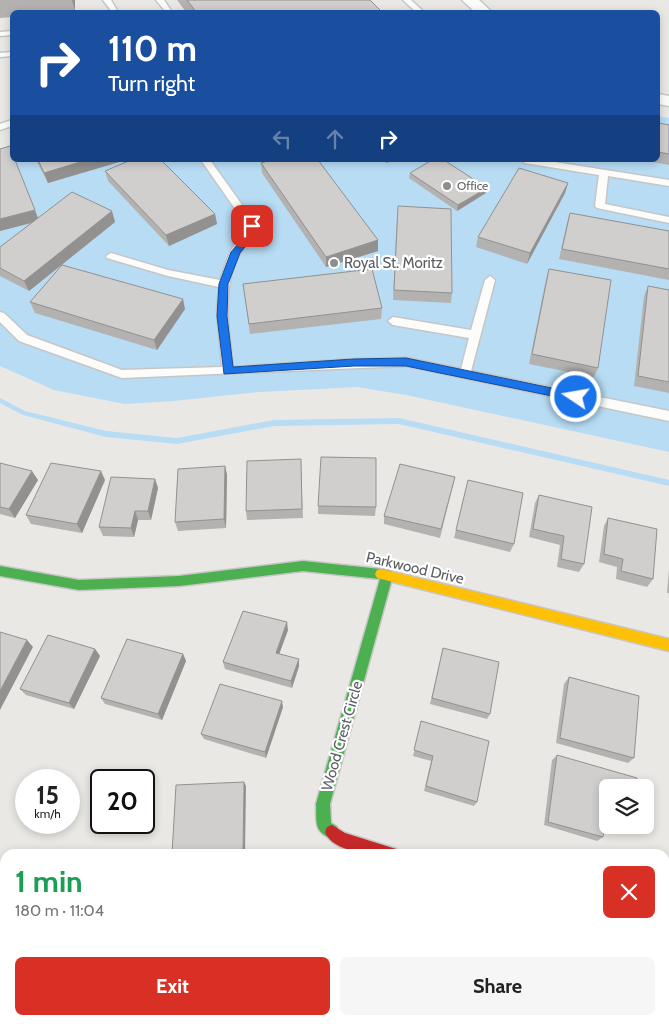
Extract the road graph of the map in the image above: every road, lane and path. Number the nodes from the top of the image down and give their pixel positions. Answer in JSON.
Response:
{"nodes":[{"id":1,"x":407,"y":0,"type":"edge"},
{"id":2,"x":470,"y":0,"type":"edge"},
{"id":3,"x":418,"y":10,"type":"edge"},
{"id":4,"x":482,"y":10,"type":"edge"},
{"id":5,"x":206,"y":162,"type":"edge"},
{"id":6,"x":538,"y":162,"type":"edge"},
{"id":7,"x":604,"y":173,"type":"junction"},
{"id":8,"x":669,"y":183,"type":"edge"},
{"id":9,"x":669,"y":220,"type":"edge"},
{"id":10,"x":111,"y":256,"type":"dead end"},
{"id":11,"x":490,"y":280,"type":"dead end"},
{"id":12,"x":224,"y":284,"type":"junction"},
{"id":13,"x":0,"y":316,"type":"edge"},
{"id":14,"x":393,"y":321,"type":"dead end"},
{"id":15,"x":475,"y":336,"type":"junction"},
{"id":16,"x":228,"y":371,"type":"junction"},
{"id":17,"x":465,"y":374,"type":"junction"},
{"id":18,"x":669,"y":416,"type":"edge"},
{"id":19,"x":0,"y":571,"type":"edge"},
{"id":20,"x":387,"y":575,"type":"junction"},
{"id":21,"x":669,"y":645,"type":"edge"},
{"id":22,"x":374,"y":849,"type":"edge"}],
"edges":[{"from":1,"to":3,"type":"lane"},
{"from":2,"to":4,"type":"street"},
{"from":5,"to":12,"type":"lane"},
{"from":6,"to":7,"type":"lane"},
{"from":7,"to":8,"type":"lane"},
{"from":7,"to":9,"type":"lane"},
{"from":10,"to":12,"type":"lane"},
{"from":11,"to":15,"type":"lane"},
{"from":12,"to":16,"type":"lane"},
{"from":13,"to":16,"type":"lane"},
{"from":14,"to":15,"type":"lane"},
{"from":15,"to":17,"type":"lane"},
{"from":16,"to":17,"type":"lane"},
{"from":17,"to":18,"type":"lane"},
{"from":19,"to":20,"type":"street","name":"Parkwood Drive"},
{"from":20,"to":21,"type":"street","name":"Parkwood Drive"},
{"from":20,"to":22,"type":"street","name":"Wood Crest Circle"}]}
